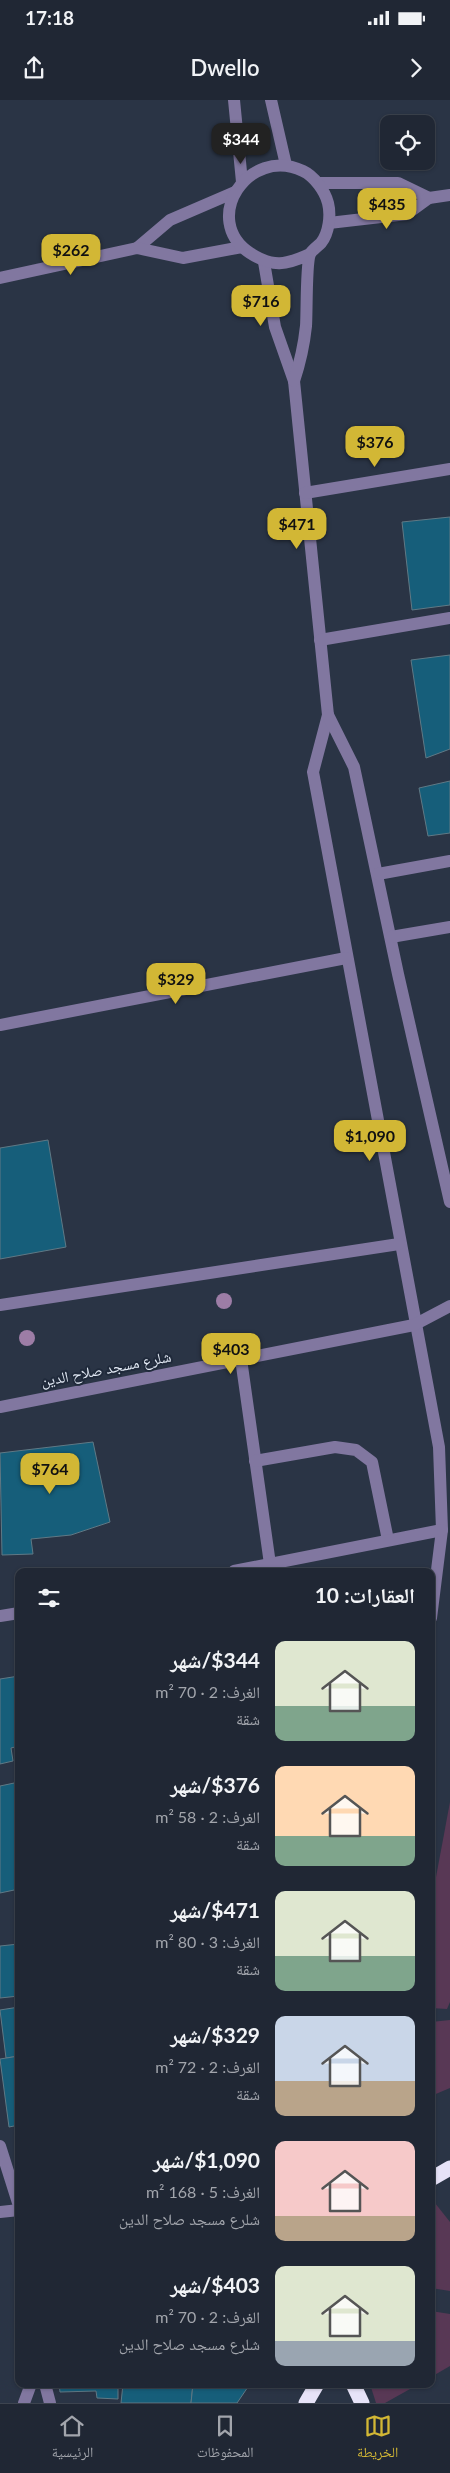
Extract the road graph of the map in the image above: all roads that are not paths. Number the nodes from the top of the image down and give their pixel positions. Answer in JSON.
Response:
{"nodes":[{"id":1,"x":234,"y":100,"type":"edge"},
{"id":2,"x":271,"y":100,"type":"edge"},
{"id":3,"x":286,"y":165,"type":"junction"},
{"id":4,"x":318,"y":183,"type":"junction"},
{"id":5,"x":238,"y":187,"type":"junction"},
{"id":6,"x":450,"y":195,"type":"edge"},
{"id":7,"x":430,"y":198,"type":"junction"},
{"id":8,"x":329,"y":223,"type":"junction"},
{"id":9,"x":242,"y":247,"type":"junction"},
{"id":10,"x":137,"y":248,"type":"junction"},
{"id":11,"x":310,"y":254,"type":"junction"},
{"id":12,"x":264,"y":262,"type":"junction"},
{"id":13,"x":0,"y":278,"type":"edge"},
{"id":14,"x":294,"y":381,"type":"junction"},
{"id":15,"x":450,"y":469,"type":"edge"},
{"id":16,"x":305,"y":493,"type":"junction"},
{"id":17,"x":450,"y":618,"type":"edge"},
{"id":18,"x":320,"y":640,"type":"junction"},
{"id":19,"x":328,"y":715,"type":"junction"},
{"id":20,"x":450,"y":861,"type":"edge"},
{"id":21,"x":378,"y":874,"type":"junction"},
{"id":22,"x":450,"y":927,"type":"edge"},
{"id":23,"x":391,"y":937,"type":"junction"},
{"id":24,"x":346,"y":958,"type":"junction"},
{"id":25,"x":0,"y":1025,"type":"edge"},
{"id":26,"x":450,"y":1202,"type":"edge"},
{"id":27,"x":399,"y":1244,"type":"junction"},
{"id":28,"x":0,"y":1305,"type":"edge"},
{"id":29,"x":450,"y":1306,"type":"edge"},
{"id":30,"x":414,"y":1325,"type":"junction"},
{"id":31,"x":241,"y":1359,"type":"junction"},
{"id":32,"x":0,"y":1407,"type":"edge"},
{"id":33,"x":255,"y":1461,"type":"junction"},
{"id":34,"x":442,"y":1530,"type":"junction"},
{"id":35,"x":388,"y":1540,"type":"junction"},
{"id":36,"x":270,"y":1564,"type":"junction"},
{"id":37,"x":249,"y":1568,"type":"edge"},
{"id":38,"x":435,"y":1586,"type":"edge"},
{"id":39,"x":15,"y":1614,"type":"edge"},
{"id":40,"x":0,"y":1616,"type":"edge"},
{"id":41,"x":0,"y":2146,"type":"edge"},
{"id":42,"x":450,"y":2168,"type":"edge"},
{"id":43,"x":435,"y":2177,"type":"edge"},
{"id":44,"x":15,"y":2193,"type":"edge"},
{"id":45,"x":15,"y":2210,"type":"edge"},
{"id":46,"x":0,"y":2212,"type":"edge"},
{"id":47,"x":30,"y":2388,"type":"edge"},
{"id":48,"x":45,"y":2388,"type":"edge"},
{"id":49,"x":315,"y":2388,"type":"edge"},
{"id":50,"x":355,"y":2388,"type":"edge"},
{"id":51,"x":24,"y":2403,"type":"edge"},
{"id":52,"x":50,"y":2403,"type":"edge"},
{"id":53,"x":306,"y":2403,"type":"edge"},
{"id":54,"x":362,"y":2403,"type":"edge"}],
"edges":[{"from":1,"to":5,"type":"street"},
{"from":2,"to":3,"type":"street"},
{"from":3,"to":4,"type":"street"},
{"from":3,"to":5,"type":"street"},
{"from":4,"to":7,"type":"street"},
{"from":4,"to":8,"type":"street"},
{"from":5,"to":9,"type":"street"},
{"from":5,"to":10,"type":"street"},
{"from":6,"to":7,"type":"street"},
{"from":7,"to":8,"type":"street"},
{"from":8,"to":11,"type":"street"},
{"from":9,"to":10,"type":"street"},
{"from":9,"to":12,"type":"street"},
{"from":10,"to":13,"type":"street"},
{"from":11,"to":12,"type":"street"},
{"from":11,"to":14,"type":"street"},
{"from":12,"to":14,"type":"street"},
{"from":14,"to":16,"type":"street"},
{"from":15,"to":16,"type":"street"},
{"from":16,"to":18,"type":"street"},
{"from":17,"to":18,"type":"street"},
{"from":18,"to":19,"type":"street"},
{"from":19,"to":21,"type":"street"},
{"from":19,"to":24,"type":"street"},
{"from":20,"to":21,"type":"street"},
{"from":21,"to":23,"type":"street"},
{"from":22,"to":23,"type":"street"},
{"from":23,"to":26,"type":"street"},
{"from":24,"to":25,"type":"street"},
{"from":24,"to":27,"type":"street"},
{"from":27,"to":28,"type":"street"},
{"from":27,"to":30,"type":"street"},
{"from":29,"to":30,"type":"street","name":"شلرع مسجد صلاح الدين"},
{"from":30,"to":31,"type":"street","name":"شلرع مسجد صلاح الدين"},
{"from":30,"to":34,"type":"street"},
{"from":31,"to":32,"type":"street","name":"شلرع مسجد صلاح الدين"},
{"from":31,"to":33,"type":"street"},
{"from":33,"to":35,"type":"street"},
{"from":33,"to":36,"type":"street"},
{"from":34,"to":35,"type":"street"},
{"from":34,"to":38,"type":"street"},
{"from":35,"to":36,"type":"street"},
{"from":36,"to":37,"type":"street"},
{"from":39,"to":40,"type":"street"},
{"from":41,"to":44,"type":"street"},
{"from":42,"to":43,"type":"highway"},
{"from":45,"to":46,"type":"street"},
{"from":47,"to":51,"type":"street"},
{"from":48,"to":52,"type":"street"},
{"from":49,"to":53,"type":"highway"},
{"from":50,"to":54,"type":"highway"}]}
